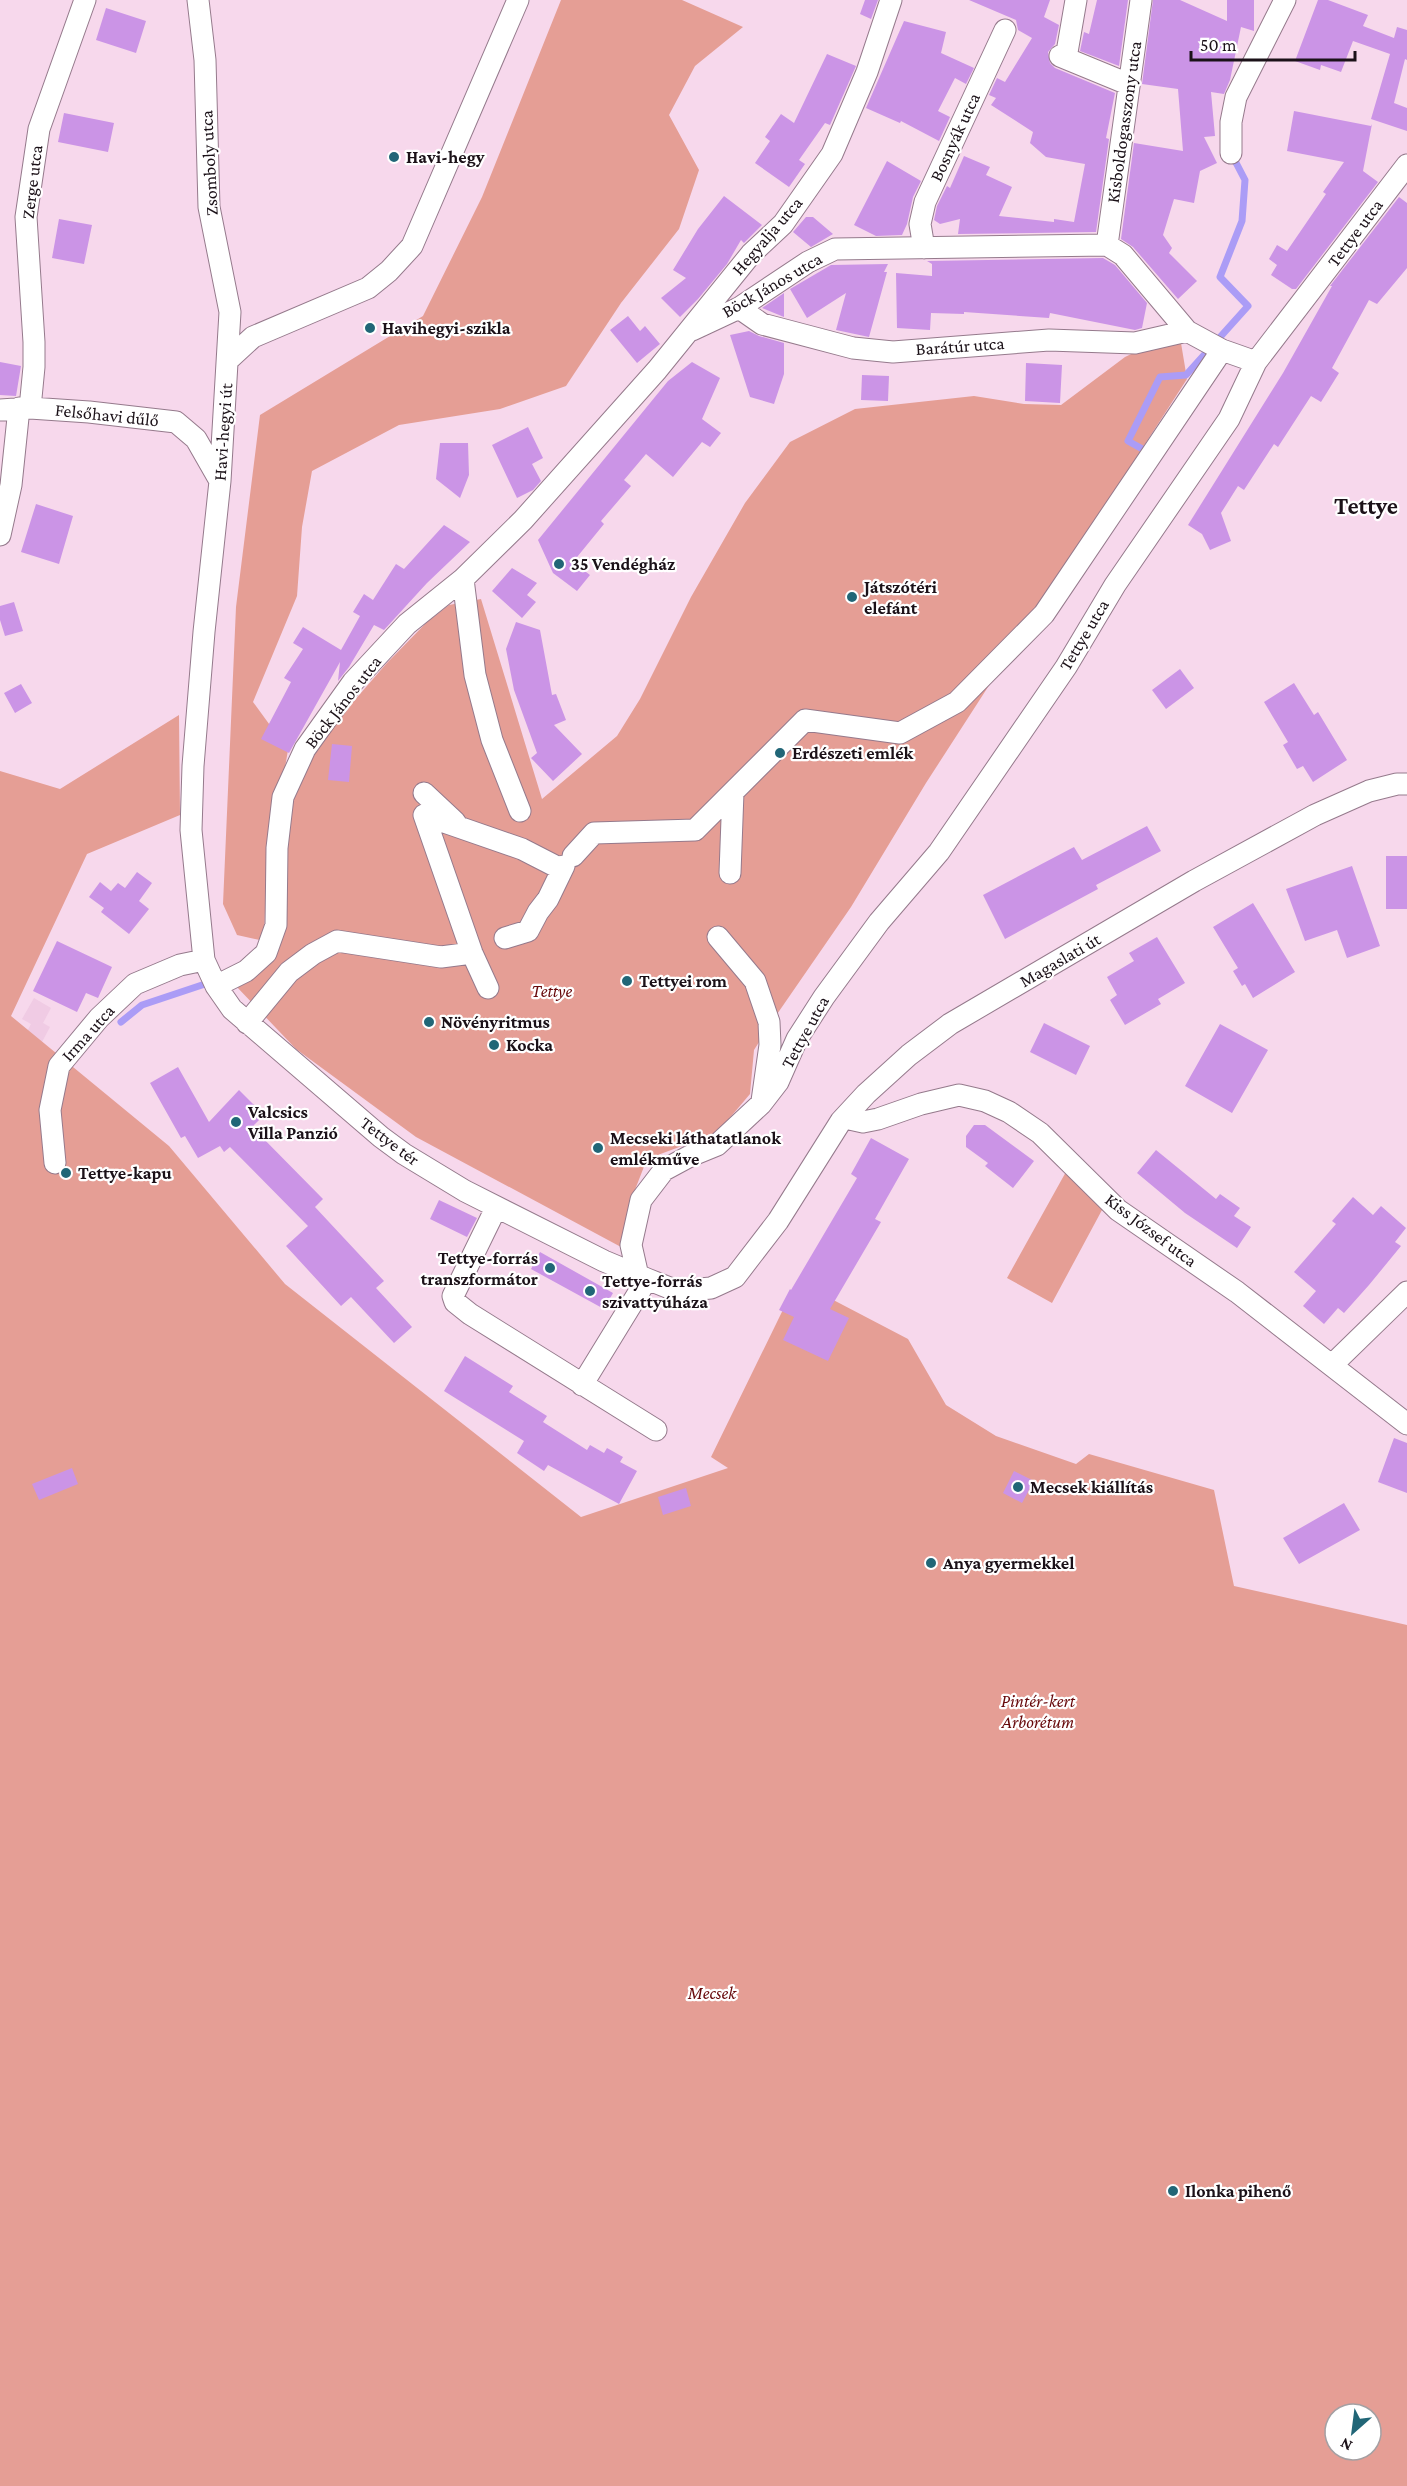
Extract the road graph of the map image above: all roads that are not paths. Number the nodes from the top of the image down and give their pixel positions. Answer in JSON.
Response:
{"nodes":[{"id":1,"x":85,"y":0,"type":"edge"},
{"id":2,"x":198,"y":0,"type":"edge"},
{"id":3,"x":518,"y":0,"type":"edge"},
{"id":4,"x":891,"y":0,"type":"edge"},
{"id":5,"x":1076,"y":0,"type":"edge"},
{"id":6,"x":1141,"y":0,"type":"edge"},
{"id":7,"x":1278,"y":4,"type":"edge"},
{"id":8,"x":1005,"y":30,"type":"dead end"},
{"id":9,"x":1128,"y":84,"type":"junction"},
{"id":10,"x":1231,"y":153,"type":"dead end"},
{"id":11,"x":1407,"y":165,"type":"edge"},
{"id":12,"x":1107,"y":245,"type":"junction"},
{"id":13,"x":924,"y":248,"type":"junction"},
{"id":14,"x":739,"y":308,"type":"junction"},
{"id":15,"x":686,"y":333,"type":"junction"},
{"id":16,"x":1208,"y":342,"type":"junction"},
{"id":17,"x":228,"y":360,"type":"junction"},
{"id":18,"x":1256,"y":362,"type":"junction"},
{"id":19,"x":16,"y":408,"type":"edge"},
{"id":20,"x":220,"y":481,"type":"junction"},
{"id":21,"x":0,"y":535,"type":"edge"},
{"id":22,"x":463,"y":579,"type":"junction"},
{"id":23,"x":1407,"y":784,"type":"edge"},
{"id":24,"x":734,"y":792,"type":"junction"},
{"id":25,"x":424,"y":793,"type":"dead end"},
{"id":26,"x":520,"y":811,"type":"dead end"},
{"id":27,"x":462,"y":828,"type":"junction"},
{"id":28,"x":566,"y":863,"type":"junction"},
{"id":29,"x":730,"y":873,"type":"dead end"},
{"id":30,"x":718,"y":936,"type":"dead end"},
{"id":31,"x":505,"y":938,"type":"dead end"},
{"id":32,"x":472,"y":953,"type":"junction"},
{"id":33,"x":204,"y":960,"type":"junction"},
{"id":34,"x":223,"y":983,"type":"junction"},
{"id":35,"x":488,"y":988,"type":"dead end"},
{"id":36,"x":248,"y":1023,"type":"junction"},
{"id":37,"x":761,"y":1104,"type":"junction"},
{"id":38,"x":845,"y":1118,"type":"junction"},
{"id":39,"x":55,"y":1163,"type":"dead end"},
{"id":40,"x":496,"y":1208,"type":"junction"},
{"id":41,"x":778,"y":1221,"type":"joint"},
{"id":42,"x":643,"y":1278,"type":"junction"},
{"id":43,"x":1407,"y":1292,"type":"edge"},
{"id":44,"x":1332,"y":1365,"type":"junction"},
{"id":45,"x":582,"y":1385,"type":"junction"},
{"id":46,"x":1407,"y":1424,"type":"edge"},
{"id":47,"x":656,"y":1430,"type":"dead end"}],
"edges":[{"from":1,"to":19,"type":"street","name":"Zerge utca"},
{"from":2,"to":17,"type":"street","name":"Zsomboly utca"},
{"from":3,"to":17,"type":"street","name":"Havi-hegyi út"},
{"from":4,"to":15,"type":"street","name":"Hegyalja utca"},
{"from":5,"to":9,"type":"street"},
{"from":6,"to":9,"type":"street","name":"Kisboldogasszony utca"},
{"from":7,"to":10,"type":"street"},
{"from":8,"to":13,"type":"street","name":"Bosnyák utca"},
{"from":9,"to":12,"type":"street","name":"Kisboldogasszony utca"},
{"from":11,"to":18,"type":"street","name":"Tettye utca"},
{"from":12,"to":13,"type":"street","name":"Böck János utca"},
{"from":12,"to":16,"type":"street"},
{"from":13,"to":14,"type":"street","name":"Böck János utca"},
{"from":14,"to":15,"type":"street","name":"Böck János utca"},
{"from":14,"to":16,"type":"street","name":"Barátúr utca"},
{"from":15,"to":22,"type":"street","name":"Böck János utca"},
{"from":16,"to":18,"type":"street"},
{"from":16,"to":24,"type":"street"},
{"from":17,"to":20,"type":"street","name":"Havi-hegyi út"},
{"from":18,"to":37,"type":"street","name":"Tettye utca"},
{"from":19,"to":20,"type":"street","name":"Felsőhavi dűlő"},
{"from":19,"to":21,"type":"street","name":"Zerge utca"},
{"from":20,"to":33,"type":"street","name":"Havi-hegyi út"},
{"from":22,"to":26,"type":"street"},
{"from":22,"to":34,"type":"street","name":"Böck János utca"},
{"from":23,"to":38,"type":"street","name":"Magaslati út"},
{"from":24,"to":28,"type":"street"},
{"from":24,"to":29,"type":"street"},
{"from":25,"to":27,"type":"street"},
{"from":27,"to":28,"type":"street"},
{"from":27,"to":32,"type":"street"},
{"from":28,"to":31,"type":"street"},
{"from":30,"to":37,"type":"street"},
{"from":32,"to":35,"type":"street"},
{"from":32,"to":36,"type":"street"},
{"from":33,"to":34,"type":"street","name":"Havi-hegyi út"},
{"from":33,"to":39,"type":"street","name":"Irma utca"},
{"from":34,"to":36,"type":"street","name":"Tettye tér"},
{"from":36,"to":40,"type":"street","name":"Tettye tér"},
{"from":37,"to":42,"type":"street"},
{"from":38,"to":41,"type":"street","name":"Magaslati út"},
{"from":38,"to":44,"type":"street","name":"Kiss József utca"},
{"from":40,"to":42,"type":"street","name":"Tettye tér"},
{"from":40,"to":45,"type":"street"},
{"from":41,"to":42,"type":"street","name":"Tettye tér"},
{"from":42,"to":45,"type":"street"},
{"from":43,"to":44,"type":"street"},
{"from":44,"to":46,"type":"street","name":"Kiss József utca"},
{"from":45,"to":47,"type":"street"}]}
